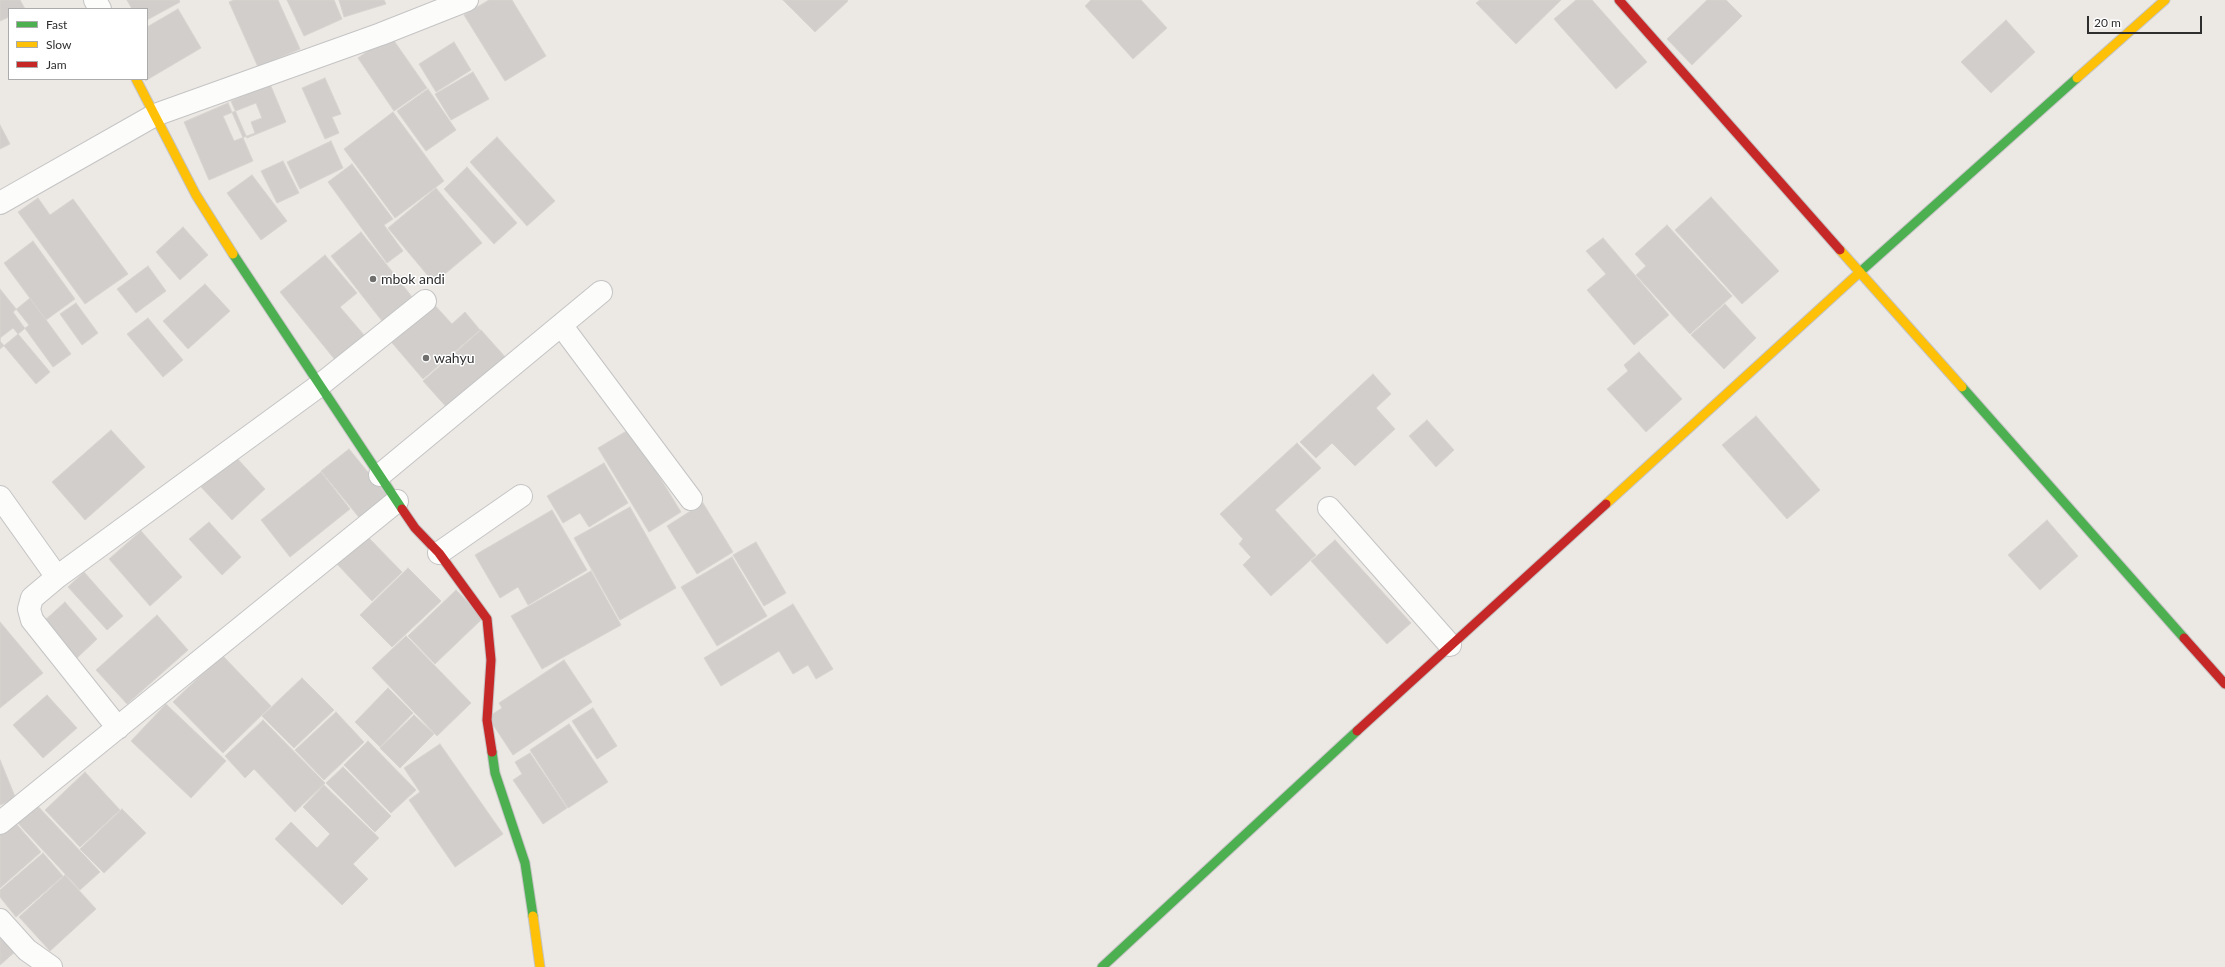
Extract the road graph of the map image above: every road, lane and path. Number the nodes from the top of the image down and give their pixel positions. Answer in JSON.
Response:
{"nodes":[{"id":1,"x":467,"y":0,"type":"edge"},
{"id":2,"x":1619,"y":0,"type":"edge"},
{"id":3,"x":2165,"y":0,"type":"edge"},
{"id":4,"x":137,"y":80,"type":"edge"},
{"id":5,"x":155,"y":115,"type":"junction"},
{"id":6,"x":0,"y":203,"type":"edge"},
{"id":7,"x":1859,"y":273,"type":"junction"},
{"id":8,"x":601,"y":292,"type":"dead end"},
{"id":9,"x":425,"y":301,"type":"dead end"},
{"id":10,"x":561,"y":325,"type":"junction"},
{"id":11,"x":320,"y":385,"type":"junction"},
{"id":12,"x":380,"y":475,"type":"junction"},
{"id":13,"x":521,"y":496,"type":"dead end"},
{"id":14,"x":0,"y":497,"type":"edge"},
{"id":15,"x":691,"y":499,"type":"dead end"},
{"id":16,"x":397,"y":501,"type":"junction"},
{"id":17,"x":1329,"y":508,"type":"dead end"},
{"id":18,"x":439,"y":553,"type":"junction"},
{"id":19,"x":57,"y":577,"type":"junction"},
{"id":20,"x":1450,"y":645,"type":"junction"},
{"id":21,"x":2225,"y":684,"type":"edge"},
{"id":22,"x":118,"y":728,"type":"junction"},
{"id":23,"x":0,"y":823,"type":"edge"},
{"id":24,"x":0,"y":920,"type":"edge"},
{"id":25,"x":52,"y":967,"type":"edge"},
{"id":26,"x":540,"y":967,"type":"edge"},
{"id":27,"x":1102,"y":967,"type":"edge"}],
"edges":[{"from":1,"to":5,"type":"street"},
{"from":2,"to":7,"type":"street"},
{"from":3,"to":7,"type":"street"},
{"from":4,"to":5,"type":"street"},
{"from":5,"to":6,"type":"street"},
{"from":5,"to":11,"type":"street"},
{"from":7,"to":20,"type":"street"},
{"from":7,"to":21,"type":"street"},
{"from":8,"to":10,"type":"street"},
{"from":9,"to":11,"type":"street"},
{"from":10,"to":12,"type":"street"},
{"from":10,"to":15,"type":"street"},
{"from":11,"to":12,"type":"street"},
{"from":11,"to":19,"type":"street"},
{"from":12,"to":16,"type":"street"},
{"from":13,"to":18,"type":"street"},
{"from":14,"to":19,"type":"street"},
{"from":16,"to":18,"type":"street"},
{"from":16,"to":22,"type":"street"},
{"from":17,"to":20,"type":"street"},
{"from":18,"to":26,"type":"street"},
{"from":19,"to":22,"type":"street"},
{"from":20,"to":27,"type":"street"},
{"from":22,"to":23,"type":"street"},
{"from":24,"to":25,"type":"street"}]}
